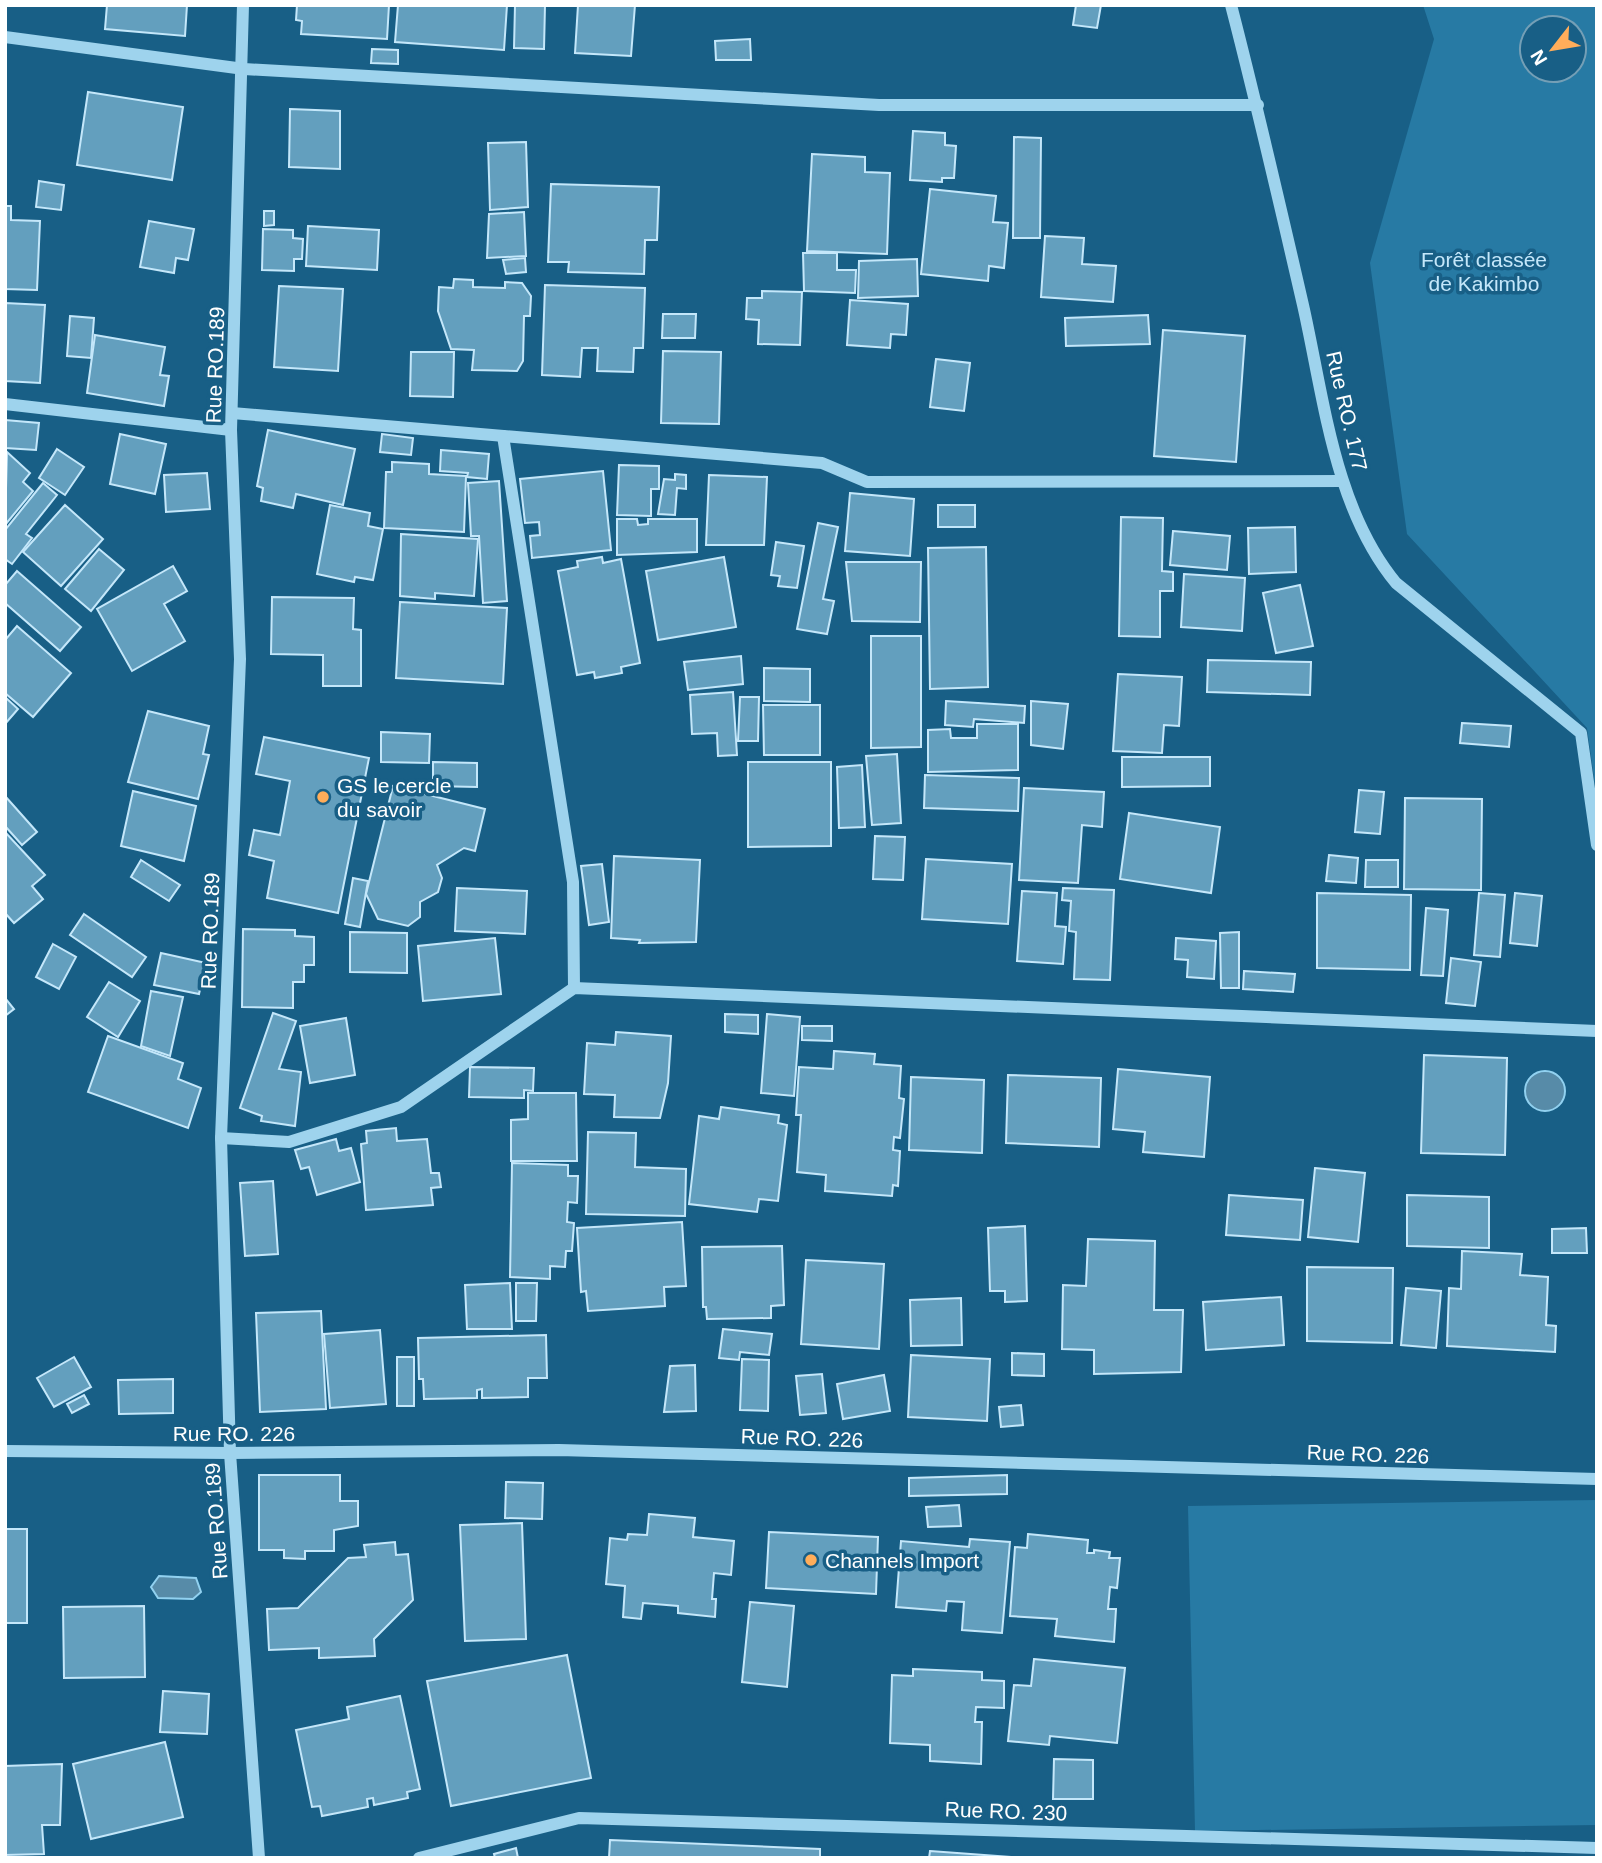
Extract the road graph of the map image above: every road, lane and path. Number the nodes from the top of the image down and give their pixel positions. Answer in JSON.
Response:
{"nodes":[{"id":1,"x":243,"y":5,"type":"edge"},
{"id":2,"x":1231,"y":5,"type":"edge"},
{"id":3,"x":5,"y":37,"type":"edge"},
{"id":4,"x":244,"y":69,"type":"junction"},
{"id":5,"x":1258,"y":105,"type":"junction"},
{"id":6,"x":5,"y":404,"type":"edge"},
{"id":7,"x":232,"y":413,"type":"junction"},
{"id":8,"x":231,"y":430,"type":"junction"},
{"id":9,"x":503,"y":436,"type":"junction"},
{"id":10,"x":1342,"y":481,"type":"junction"},
{"id":11,"x":1597,"y":845,"type":"edge"},
{"id":12,"x":574,"y":988,"type":"junction"},
{"id":13,"x":1597,"y":1031,"type":"edge"},
{"id":14,"x":221,"y":1138,"type":"junction"},
{"id":15,"x":5,"y":1451,"type":"edge"},
{"id":16,"x":230,"y":1453,"type":"junction"},
{"id":17,"x":1597,"y":1479,"type":"edge"},
{"id":18,"x":1597,"y":1848,"type":"edge"},
{"id":19,"x":259,"y":1858,"type":"edge"},
{"id":20,"x":419,"y":1858,"type":"edge"}],
"edges":[{"from":1,"to":4,"type":"street","name":"Rue RO.189"},
{"from":2,"to":5,"type":"street","name":"Rue RO. 177"},
{"from":3,"to":4,"type":"street"},
{"from":4,"to":5,"type":"street"},
{"from":4,"to":7,"type":"street","name":"Rue RO.189"},
{"from":5,"to":10,"type":"street","name":"Rue RO. 177"},
{"from":6,"to":8,"type":"street"},
{"from":7,"to":8,"type":"street","name":"Rue RO.189"},
{"from":7,"to":9,"type":"street"},
{"from":8,"to":14,"type":"street","name":"Rue RO.189"},
{"from":9,"to":10,"type":"street"},
{"from":9,"to":12,"type":"street"},
{"from":10,"to":11,"type":"street","name":"Rue RO. 177"},
{"from":12,"to":13,"type":"street"},
{"from":12,"to":14,"type":"street"},
{"from":14,"to":16,"type":"street","name":"Rue RO.189"},
{"from":15,"to":16,"type":"street","name":"Rue RO. 226"},
{"from":16,"to":17,"type":"street","name":"Rue RO. 226"},
{"from":16,"to":19,"type":"street","name":"Rue RO.189"},
{"from":18,"to":20,"type":"street","name":"Rue RO. 230"}]}
